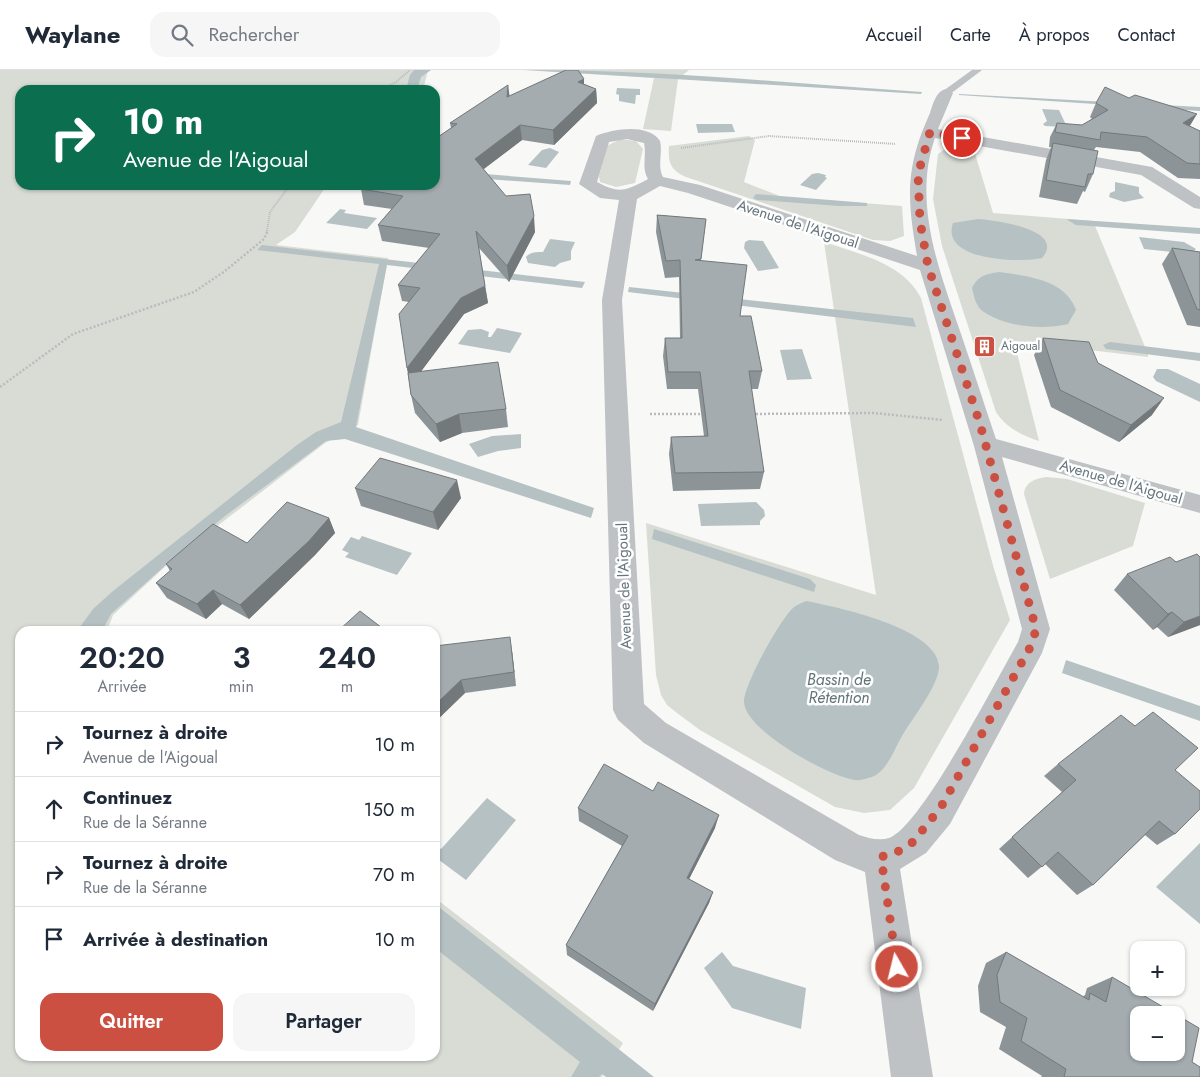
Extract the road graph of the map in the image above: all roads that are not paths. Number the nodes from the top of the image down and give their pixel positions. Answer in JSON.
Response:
{"nodes":[{"id":1,"x":978,"y":70,"type":"edge"},
{"id":2,"x":946,"y":93,"type":"joint"},
{"id":3,"x":927,"y":139,"type":"junction"},
{"id":4,"x":657,"y":181,"type":"junction"},
{"id":5,"x":630,"y":196,"type":"junction"},
{"id":6,"x":1200,"y":204,"type":"edge"},
{"id":7,"x":928,"y":266,"type":"junction"},
{"id":8,"x":982,"y":434,"type":"junction"},
{"id":9,"x":1200,"y":504,"type":"edge"},
{"id":10,"x":881,"y":857,"type":"junction"},
{"id":11,"x":912,"y":1077,"type":"edge"}],
"edges":[{"from":1,"to":2,"type":"lane"},
{"from":2,"to":3,"type":"street"},
{"from":3,"to":6,"type":"street"},
{"from":3,"to":7,"type":"street"},
{"from":4,"to":5,"type":"street"},
{"from":4,"to":5,"type":"street"},
{"from":4,"to":7,"type":"street","name":"Avenue de l'Aigoual"},
{"from":5,"to":10,"type":"street","name":"Avenue de l'Aigoual"},
{"from":7,"to":8,"type":"street"},
{"from":8,"to":9,"type":"street","name":"Avenue de l'Aigoual"},
{"from":8,"to":10,"type":"street"},
{"from":10,"to":11,"type":"street"}]}
